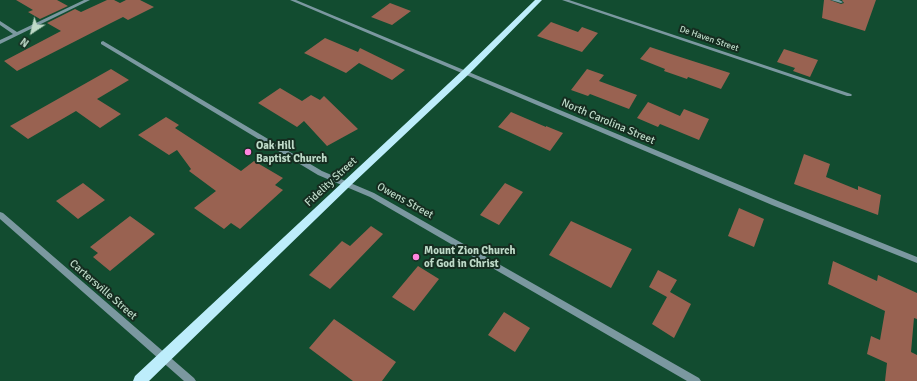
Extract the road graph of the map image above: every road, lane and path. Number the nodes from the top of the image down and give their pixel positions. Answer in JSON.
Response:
{"nodes":[{"id":1,"x":88,"y":0,"type":"edge"},
{"id":2,"x":292,"y":0,"type":"edge"},
{"id":3,"x":539,"y":0,"type":"edge"},
{"id":4,"x":564,"y":0,"type":"edge"},
{"id":5,"x":833,"y":0,"type":"edge"},
{"id":6,"x":841,"y":2,"type":"dead end"},
{"id":7,"x":0,"y":23,"type":"edge"},
{"id":8,"x":17,"y":34,"type":"junction"},
{"id":9,"x":0,"y":42,"type":"edge"},
{"id":10,"x":103,"y":43,"type":"dead end"},
{"id":11,"x":466,"y":72,"type":"junction"},
{"id":12,"x":849,"y":95,"type":"dead end"},
{"id":13,"x":346,"y":184,"type":"junction"},
{"id":14,"x":0,"y":215,"type":"edge"},
{"id":15,"x":917,"y":260,"type":"edge"},
{"id":16,"x":165,"y":358,"type":"junction"},
{"id":17,"x":140,"y":381,"type":"edge"},
{"id":18,"x":191,"y":381,"type":"edge"},
{"id":19,"x":696,"y":381,"type":"edge"}],
"edges":[{"from":1,"to":8,"type":"street"},
{"from":2,"to":11,"type":"street","name":"North Carolina Street"},
{"from":3,"to":11,"type":"main road","name":"Fidelity Street"},
{"from":4,"to":12,"type":"street","name":"De Haven Street"},
{"from":5,"to":6,"type":"street"},
{"from":7,"to":8,"type":"street"},
{"from":8,"to":9,"type":"street"},
{"from":10,"to":13,"type":"street","name":"Owens Street"},
{"from":11,"to":13,"type":"main road","name":"Fidelity Street"},
{"from":11,"to":15,"type":"street","name":"North Carolina Street"},
{"from":13,"to":16,"type":"main road","name":"Fidelity Street"},
{"from":13,"to":19,"type":"street","name":"Owens Street"},
{"from":14,"to":16,"type":"street","name":"Cartersville Street"},
{"from":16,"to":17,"type":"main road","name":"Fidelity Street"},
{"from":16,"to":18,"type":"street","name":"Cartersville Street"}]}
